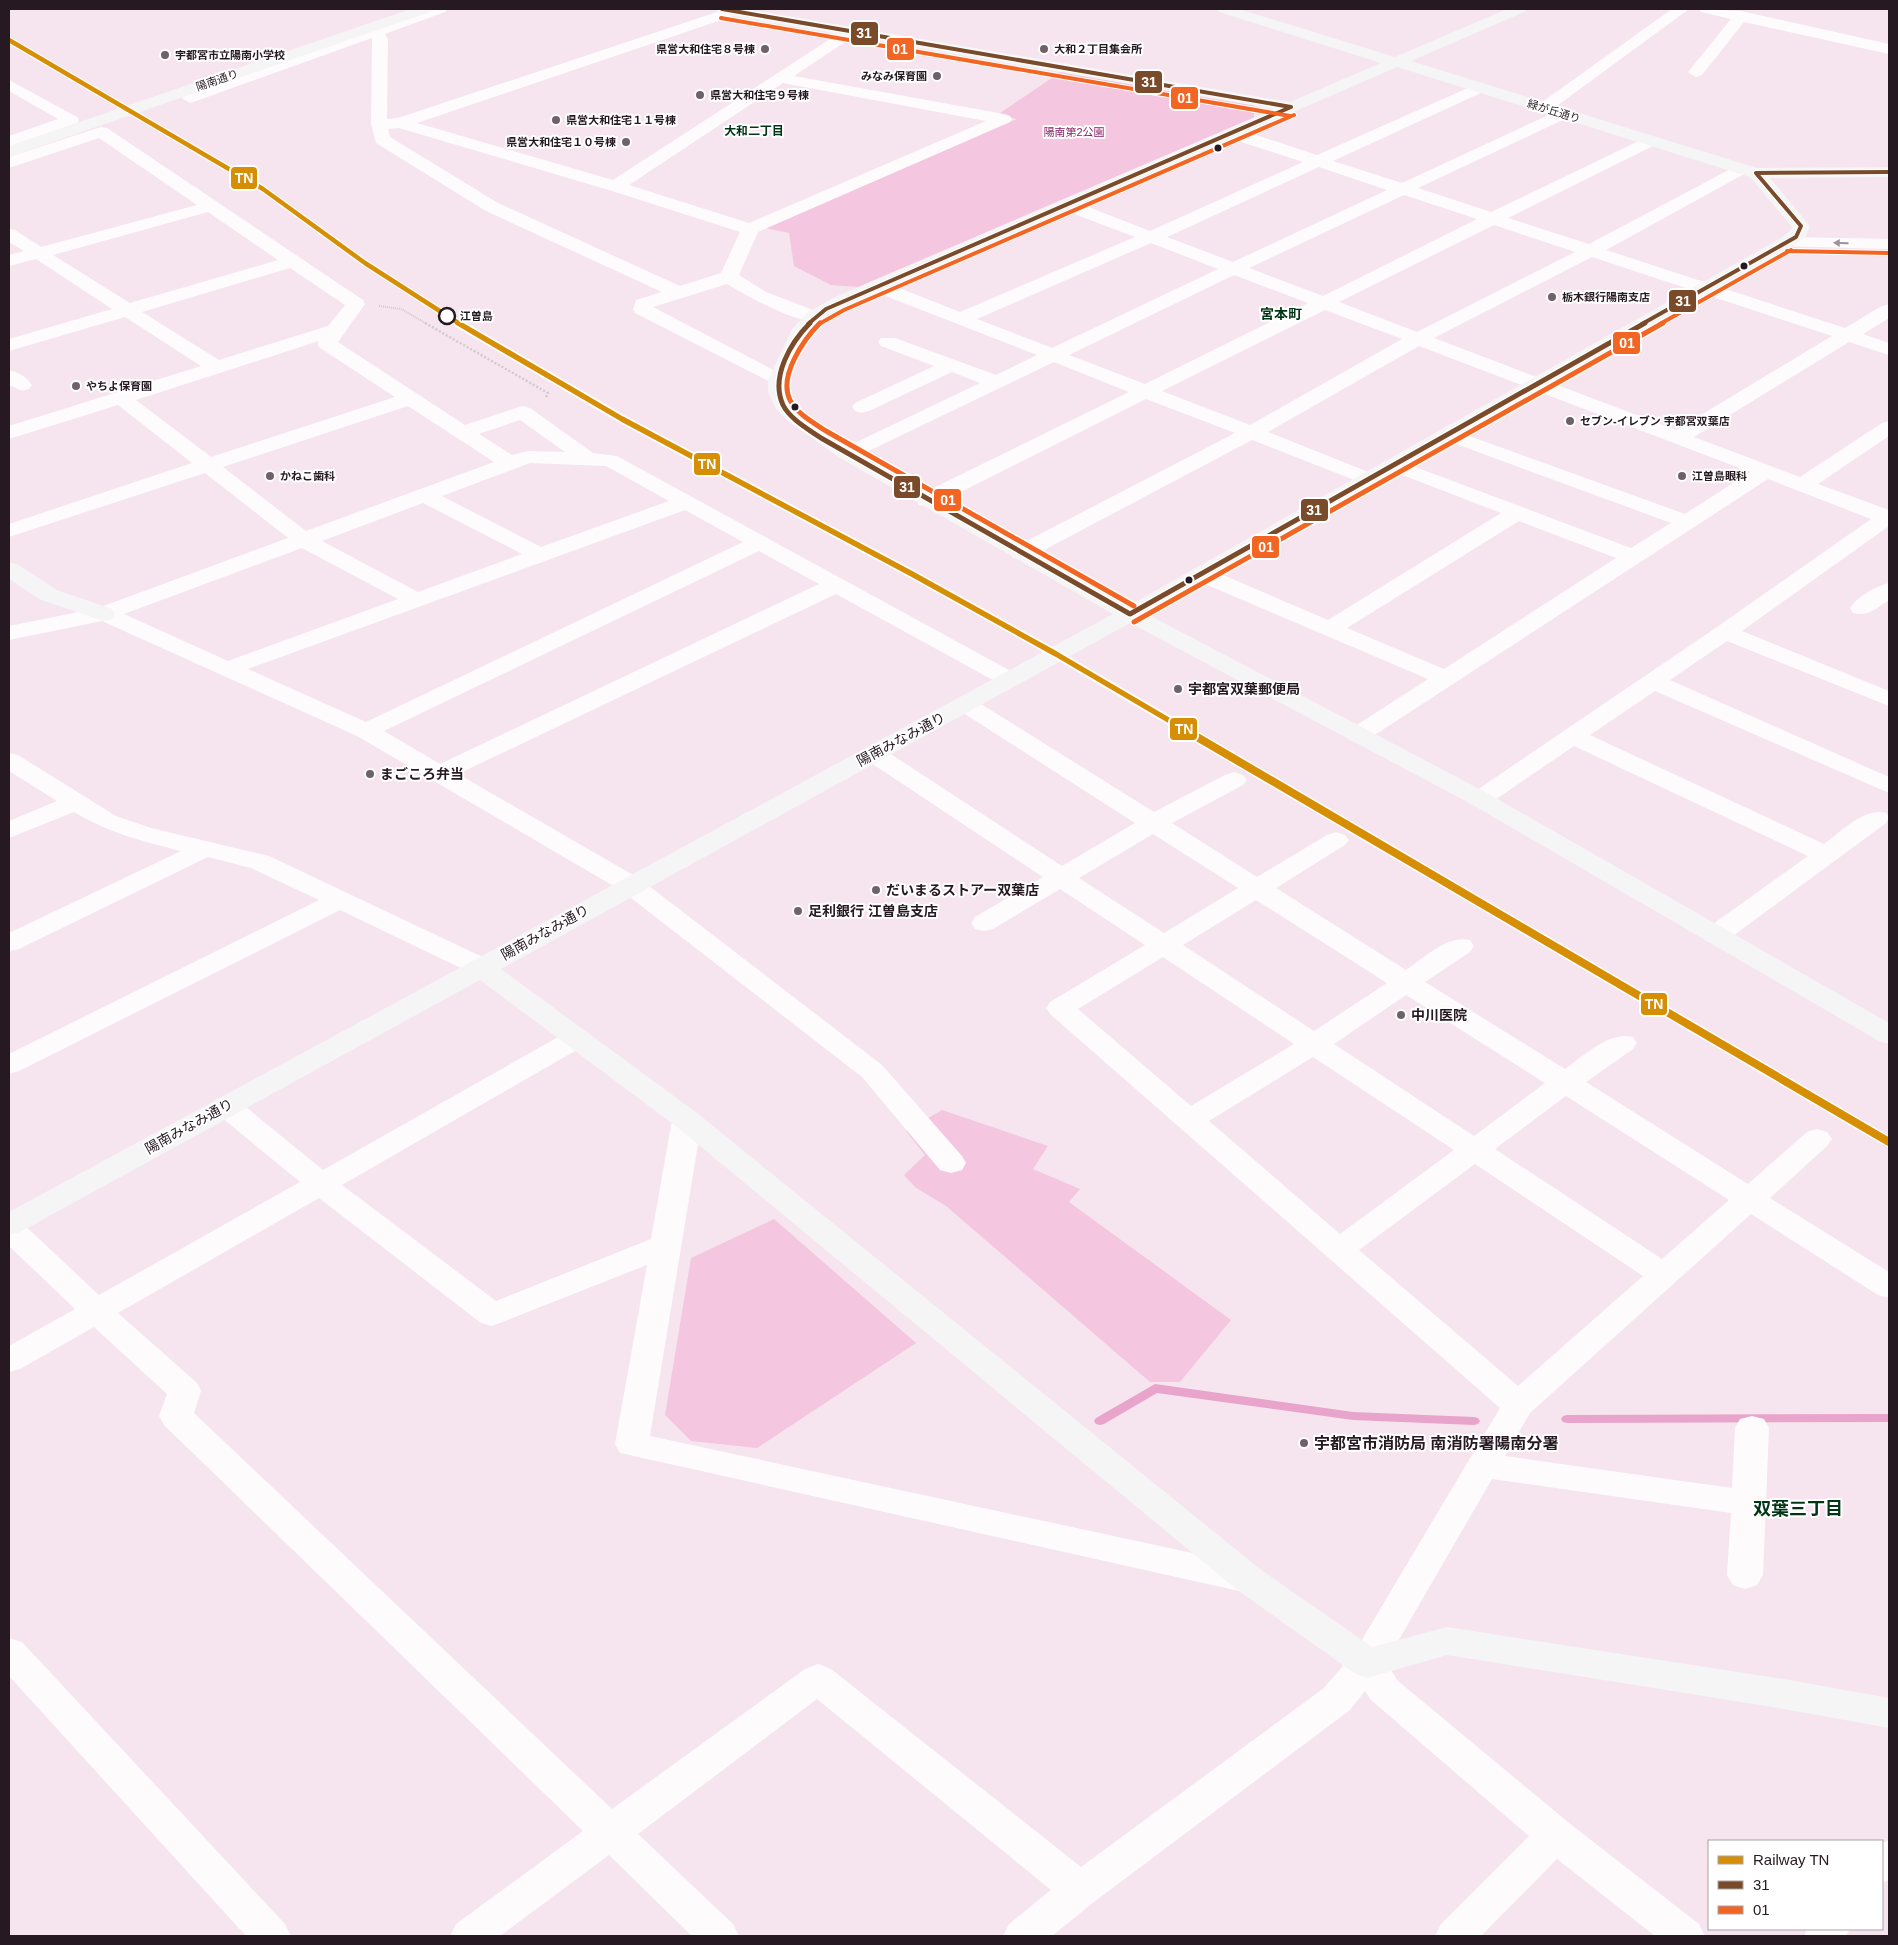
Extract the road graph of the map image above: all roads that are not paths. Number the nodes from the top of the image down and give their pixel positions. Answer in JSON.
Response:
{"nodes":[{"id":1,"x":405,"y":9,"type":"edge"},
{"id":2,"x":425,"y":9,"type":"edge"},
{"id":3,"x":440,"y":9,"type":"edge"},
{"id":4,"x":732,"y":9,"type":"edge"},
{"id":5,"x":1224,"y":9,"type":"edge"},
{"id":6,"x":1518,"y":9,"type":"edge"},
{"id":7,"x":1681,"y":9,"type":"edge"},
{"id":8,"x":1706,"y":9,"type":"edge"},
{"id":9,"x":1741,"y":16,"type":"junction"},
{"id":10,"x":852,"y":31,"type":"junction"},
{"id":11,"x":377,"y":32,"type":"junction"},
{"id":12,"x":1889,"y":49,"type":"edge"},
{"id":13,"x":1396,"y":62,"type":"junction"},
{"id":14,"x":1696,"y":72,"type":"dead end"},
{"id":15,"x":780,"y":78,"type":"junction"},
{"id":16,"x":9,"y":85,"type":"edge"},
{"id":17,"x":173,"y":88,"type":"dead end"},
{"id":18,"x":1479,"y":88,"type":"junction"},
{"id":19,"x":190,"y":98,"type":"dead end"},
{"id":20,"x":1291,"y":107,"type":"junction"},
{"id":21,"x":1544,"y":108,"type":"junction"},
{"id":22,"x":1563,"y":114,"type":"junction"},
{"id":23,"x":400,"y":123,"type":"junction"},
{"id":24,"x":379,"y":124,"type":"junction"},
{"id":25,"x":1232,"y":133,"type":"junction"},
{"id":26,"x":1649,"y":141,"type":"junction"},
{"id":27,"x":9,"y":142,"type":"edge"},
{"id":28,"x":9,"y":152,"type":"edge"},
{"id":29,"x":1317,"y":160,"type":"junction"},
{"id":30,"x":9,"y":163,"type":"edge"},
{"id":31,"x":1748,"y":171,"type":"junction"},
{"id":32,"x":1889,"y":172,"type":"edge"},
{"id":33,"x":615,"y":186,"type":"junction"},
{"id":34,"x":1404,"y":188,"type":"junction"},
{"id":35,"x":1067,"y":205,"type":"junction"},
{"id":36,"x":212,"y":206,"type":"junction"},
{"id":37,"x":1492,"y":218,"type":"junction"},
{"id":38,"x":750,"y":229,"type":"junction"},
{"id":39,"x":9,"y":234,"type":"edge"},
{"id":40,"x":1151,"y":237,"type":"junction"},
{"id":41,"x":1787,"y":242,"type":"junction"},
{"id":42,"x":1889,"y":244,"type":"edge"},
{"id":43,"x":1592,"y":250,"type":"junction"},
{"id":44,"x":38,"y":253,"type":"junction"},
{"id":45,"x":9,"y":261,"type":"edge"},
{"id":46,"x":294,"y":261,"type":"junction"},
{"id":47,"x":1234,"y":268,"type":"junction"},
{"id":48,"x":728,"y":277,"type":"junction"},
{"id":49,"x":877,"y":286,"type":"junction"},
{"id":50,"x":1707,"y":288,"type":"junction"},
{"id":51,"x":680,"y":292,"type":"junction"},
{"id":52,"x":1322,"y":302,"type":"junction"},
{"id":53,"x":128,"y":310,"type":"junction"},
{"id":54,"x":1889,"y":310,"type":"edge"},
{"id":55,"x":814,"y":318,"type":"junction"},
{"id":56,"x":960,"y":319,"type":"junction"},
{"id":57,"x":335,"y":330,"type":"junction"},
{"id":58,"x":1847,"y":335,"type":"junction"},
{"id":59,"x":1418,"y":339,"type":"junction"},
{"id":60,"x":888,"y":342,"type":"dead end"},
{"id":61,"x":9,"y":345,"type":"edge"},
{"id":62,"x":1889,"y":349,"type":"edge"},
{"id":63,"x":1052,"y":356,"type":"junction"},
{"id":64,"x":951,"y":365,"type":"junction"},
{"id":65,"x":217,"y":368,"type":"junction"},
{"id":66,"x":778,"y":380,"type":"junction"},
{"id":67,"x":997,"y":382,"type":"junction"},
{"id":68,"x":1535,"y":385,"type":"junction"},
{"id":69,"x":1145,"y":392,"type":"junction"},
{"id":70,"x":121,"y":398,"type":"junction"},
{"id":71,"x":411,"y":398,"type":"junction"},
{"id":72,"x":862,"y":407,"type":"dead end"},
{"id":73,"x":1889,"y":427,"type":"edge"},
{"id":74,"x":463,"y":432,"type":"junction"},
{"id":75,"x":9,"y":433,"type":"edge"},
{"id":76,"x":1251,"y":433,"type":"junction"},
{"id":77,"x":1447,"y":434,"type":"junction"},
{"id":78,"x":1677,"y":438,"type":"junction"},
{"id":79,"x":847,"y":454,"type":"junction"},
{"id":80,"x":589,"y":460,"type":"junction"},
{"id":81,"x":510,"y":463,"type":"junction"},
{"id":82,"x":1394,"y":465,"type":"junction"},
{"id":83,"x":208,"y":466,"type":"junction"},
{"id":84,"x":1766,"y":472,"type":"junction"},
{"id":85,"x":1369,"y":479,"type":"junction"},
{"id":86,"x":1802,"y":485,"type":"junction"},
{"id":87,"x":424,"y":495,"type":"junction"},
{"id":88,"x":927,"y":500,"type":"junction"},
{"id":89,"x":686,"y":502,"type":"junction"},
{"id":90,"x":1518,"y":512,"type":"junction"},
{"id":91,"x":1889,"y":517,"type":"edge"},
{"id":92,"x":1688,"y":522,"type":"junction"},
{"id":93,"x":9,"y":531,"type":"edge"},
{"id":94,"x":304,"y":540,"type":"junction"},
{"id":95,"x":761,"y":542,"type":"junction"},
{"id":96,"x":1021,"y":553,"type":"junction"},
{"id":97,"x":540,"y":556,"type":"junction"},
{"id":98,"x":1634,"y":557,"type":"junction"},
{"id":99,"x":9,"y":569,"type":"edge"},
{"id":100,"x":1201,"y":574,"type":"junction"},
{"id":101,"x":836,"y":585,"type":"junction"},
{"id":102,"x":1889,"y":590,"type":"edge"},
{"id":103,"x":417,"y":600,"type":"junction"},
{"id":104,"x":1861,"y":608,"type":"dead end"},
{"id":105,"x":104,"y":614,"type":"junction"},
{"id":106,"x":1130,"y":614,"type":"junction"},
{"id":107,"x":1329,"y":629,"type":"junction"},
{"id":108,"x":1725,"y":632,"type":"junction"},
{"id":109,"x":9,"y":633,"type":"edge"},
{"id":110,"x":227,"y":669,"type":"junction"},
{"id":111,"x":1445,"y":678,"type":"junction"},
{"id":112,"x":1010,"y":680,"type":"junction"},
{"id":113,"x":1653,"y":682,"type":"junction"},
{"id":114,"x":1889,"y":700,"type":"edge"},
{"id":115,"x":965,"y":704,"type":"junction"},
{"id":116,"x":366,"y":731,"type":"junction"},
{"id":117,"x":1358,"y":735,"type":"junction"},
{"id":118,"x":1573,"y":736,"type":"junction"},
{"id":119,"x":874,"y":754,"type":"junction"},
{"id":120,"x":9,"y":760,"type":"edge"},
{"id":121,"x":439,"y":774,"type":"junction"},
{"id":122,"x":1234,"y":780,"type":"dead end"},
{"id":123,"x":1889,"y":786,"type":"edge"},
{"id":124,"x":1480,"y":800,"type":"junction"},
{"id":125,"x":75,"y":802,"type":"junction"},
{"id":126,"x":1877,"y":818,"type":"dead end"},
{"id":127,"x":1153,"y":823,"type":"junction"},
{"id":128,"x":9,"y":830,"type":"edge"},
{"id":129,"x":1336,"y":840,"type":"dead end"},
{"id":130,"x":208,"y":848,"type":"junction"},
{"id":131,"x":1826,"y":855,"type":"junction"},
{"id":132,"x":1060,"y":877,"type":"junction"},
{"id":133,"x":631,"y":885,"type":"junction"},
{"id":134,"x":1258,"y":889,"type":"junction"},
{"id":135,"x":340,"y":900,"type":"junction"},
{"id":136,"x":984,"y":923,"type":"dead end"},
{"id":137,"x":1716,"y":935,"type":"junction"},
{"id":138,"x":9,"y":943,"type":"edge"},
{"id":139,"x":1162,"y":944,"type":"junction"},
{"id":140,"x":1460,"y":946,"type":"dead end"},
{"id":141,"x":482,"y":967,"type":"junction"},
{"id":142,"x":1405,"y":982,"type":"junction"},
{"id":143,"x":1889,"y":1035,"type":"edge"},
{"id":144,"x":577,"y":1038,"type":"junction"},
{"id":145,"x":1623,"y":1043,"type":"dead end"},
{"id":146,"x":1314,"y":1044,"type":"junction"},
{"id":147,"x":9,"y":1065,"type":"edge"},
{"id":148,"x":1565,"y":1083,"type":"junction"},
{"id":149,"x":226,"y":1106,"type":"junction"},
{"id":150,"x":687,"y":1120,"type":"junction"},
{"id":151,"x":1189,"y":1120,"type":"junction"},
{"id":152,"x":1817,"y":1139,"type":"dead end"},
{"id":153,"x":1476,"y":1151,"type":"junction"},
{"id":154,"x":951,"y":1163,"type":"dead end"},
{"id":155,"x":321,"y":1184,"type":"junction"},
{"id":156,"x":1750,"y":1199,"type":"junction"},
{"id":157,"x":9,"y":1226,"type":"edge"},
{"id":158,"x":666,"y":1245,"type":"junction"},
{"id":159,"x":1340,"y":1250,"type":"junction"},
{"id":160,"x":1664,"y":1275,"type":"junction"},
{"id":161,"x":1889,"y":1287,"type":"edge"},
{"id":162,"x":96,"y":1311,"type":"junction"},
{"id":163,"x":9,"y":1361,"type":"edge"},
{"id":164,"x":1518,"y":1405,"type":"junction"},
{"id":165,"x":1752,"y":1428,"type":"dead end"},
{"id":166,"x":1483,"y":1465,"type":"junction"},
{"id":167,"x":1749,"y":1503,"type":"junction"},
{"id":168,"x":1745,"y":1575,"type":"dead end"},
{"id":169,"x":1248,"y":1579,"type":"junction"},
{"id":170,"x":9,"y":1652,"type":"edge"},
{"id":171,"x":1367,"y":1663,"type":"junction"},
{"id":172,"x":1889,"y":1713,"type":"edge"},
{"id":173,"x":611,"y":1833,"type":"junction"},
{"id":174,"x":1555,"y":1835,"type":"junction"},
{"id":175,"x":1080,"y":1890,"type":"junction"},
{"id":176,"x":271,"y":1936,"type":"edge"},
{"id":177,"x":470,"y":1936,"type":"edge"},
{"id":178,"x":718,"y":1936,"type":"edge"},
{"id":179,"x":1023,"y":1936,"type":"edge"},
{"id":180,"x":1455,"y":1936,"type":"edge"},
{"id":181,"x":1685,"y":1936,"type":"edge"}],
"edges":[{"from":1,"to":17,"type":"street"},
{"from":2,"to":28,"type":"street","name":"陽南通り"},
{"from":3,"to":11,"type":"street"},
{"from":4,"to":10,"type":"street"},
{"from":4,"to":23,"type":"street"},
{"from":5,"to":13,"type":"street","name":"緑が丘通り"},
{"from":6,"to":13,"type":"street"},
{"from":7,"to":21,"type":"street"},
{"from":8,"to":9,"type":"street"},
{"from":9,"to":12,"type":"street"},
{"from":9,"to":14,"type":"street"},
{"from":10,"to":15,"type":"street"},
{"from":10,"to":20,"type":"street"},
{"from":11,"to":19,"type":"street"},
{"from":11,"to":24,"type":"street"},
{"from":13,"to":18,"type":"street","name":"緑が丘通り"},
{"from":13,"to":20,"type":"street"},
{"from":15,"to":33,"type":"street"},
{"from":15,"to":38,"type":"street"},
{"from":16,"to":27,"type":"street"},
{"from":18,"to":21,"type":"street","name":"緑が丘通り"},
{"from":18,"to":29,"type":"street"},
{"from":20,"to":25,"type":"street"},
{"from":21,"to":22,"type":"street","name":"緑が丘通り"},
{"from":22,"to":26,"type":"street","name":"緑が丘通り"},
{"from":22,"to":34,"type":"street"},
{"from":23,"to":24,"type":"street"},
{"from":23,"to":33,"type":"street"},
{"from":24,"to":51,"type":"street"},
{"from":25,"to":29,"type":"street"},
{"from":25,"to":35,"type":"street"},
{"from":26,"to":31,"type":"street","name":"緑が丘通り"},
{"from":26,"to":37,"type":"street"},
{"from":29,"to":34,"type":"street"},
{"from":29,"to":40,"type":"street"},
{"from":30,"to":36,"type":"street"},
{"from":31,"to":32,"type":"street","name":"緑が丘通り"},
{"from":31,"to":41,"type":"street"},
{"from":31,"to":43,"type":"street"},
{"from":33,"to":38,"type":"street"},
{"from":34,"to":37,"type":"street"},
{"from":34,"to":47,"type":"street"},
{"from":35,"to":40,"type":"street"},
{"from":35,"to":49,"type":"street"},
{"from":36,"to":44,"type":"street"},
{"from":36,"to":46,"type":"street"},
{"from":37,"to":43,"type":"street"},
{"from":37,"to":52,"type":"street"},
{"from":38,"to":48,"type":"street"},
{"from":39,"to":44,"type":"street"},
{"from":40,"to":47,"type":"street"},
{"from":40,"to":56,"type":"street"},
{"from":42,"to":41,"type":"street","one_way":true},
{"from":41,"to":50,"type":"street","name":"陽南みなみ通り"},
{"from":43,"to":50,"type":"street"},
{"from":43,"to":59,"type":"street"},
{"from":44,"to":45,"type":"street"},
{"from":44,"to":53,"type":"street"},
{"from":46,"to":53,"type":"street"},
{"from":46,"to":57,"type":"street"},
{"from":47,"to":52,"type":"street"},
{"from":47,"to":63,"type":"street"},
{"from":48,"to":51,"type":"street"},
{"from":48,"to":55,"type":"street"},
{"from":49,"to":55,"type":"street"},
{"from":49,"to":56,"type":"street"},
{"from":50,"to":58,"type":"street"},
{"from":50,"to":68,"type":"street","name":"陽南みなみ通り"},
{"from":51,"to":66,"type":"street"},
{"from":52,"to":59,"type":"street"},
{"from":52,"to":69,"type":"street"},
{"from":53,"to":61,"type":"street"},
{"from":53,"to":65,"type":"street"},
{"from":54,"to":58,"type":"street"},
{"from":55,"to":66,"type":"street"},
{"from":56,"to":63,"type":"street"},
{"from":57,"to":65,"type":"street"},
{"from":57,"to":71,"type":"street"},
{"from":58,"to":62,"type":"street"},
{"from":58,"to":78,"type":"street"},
{"from":59,"to":68,"type":"street"},
{"from":59,"to":76,"type":"street"},
{"from":60,"to":64,"type":"street"},
{"from":63,"to":67,"type":"street"},
{"from":63,"to":69,"type":"street"},
{"from":64,"to":67,"type":"street"},
{"from":64,"to":72,"type":"street"},
{"from":65,"to":70,"type":"street"},
{"from":66,"to":79,"type":"street"},
{"from":67,"to":79,"type":"street"},
{"from":68,"to":77,"type":"street","name":"陽南みなみ通り"},
{"from":68,"to":78,"type":"street"},
{"from":69,"to":76,"type":"street"},
{"from":69,"to":88,"type":"street"},
{"from":70,"to":75,"type":"street"},
{"from":70,"to":83,"type":"street"},
{"from":71,"to":74,"type":"street"},
{"from":71,"to":83,"type":"street"},
{"from":73,"to":86,"type":"street"},
{"from":74,"to":80,"type":"street"},
{"from":74,"to":81,"type":"street"},
{"from":76,"to":85,"type":"street"},
{"from":76,"to":96,"type":"street"},
{"from":77,"to":82,"type":"street","name":"陽南みなみ通り"},
{"from":77,"to":92,"type":"street"},
{"from":78,"to":84,"type":"street"},
{"from":79,"to":88,"type":"street"},
{"from":80,"to":81,"type":"street"},
{"from":80,"to":89,"type":"street"},
{"from":81,"to":87,"type":"street"},
{"from":82,"to":85,"type":"street","name":"陽南みなみ通り"},
{"from":82,"to":90,"type":"street"},
{"from":83,"to":93,"type":"street"},
{"from":83,"to":94,"type":"street"},
{"from":84,"to":86,"type":"street"},
{"from":84,"to":92,"type":"street"},
{"from":85,"to":100,"type":"street","name":"陽南みなみ通り"},
{"from":86,"to":91,"type":"street"},
{"from":87,"to":94,"type":"street"},
{"from":87,"to":97,"type":"street"},
{"from":88,"to":96,"type":"street"},
{"from":89,"to":95,"type":"street"},
{"from":89,"to":97,"type":"street"},
{"from":90,"to":98,"type":"street"},
{"from":90,"to":107,"type":"street"},
{"from":91,"to":108,"type":"street"},
{"from":92,"to":98,"type":"street"},
{"from":94,"to":103,"type":"street"},
{"from":94,"to":105,"type":"street"},
{"from":95,"to":101,"type":"street"},
{"from":95,"to":116,"type":"street"},
{"from":96,"to":106,"type":"street"},
{"from":97,"to":103,"type":"street"},
{"from":98,"to":111,"type":"street"},
{"from":99,"to":105,"type":"street"},
{"from":100,"to":106,"type":"street","name":"陽南みなみ通り"},
{"from":100,"to":107,"type":"street"},
{"from":101,"to":112,"type":"street"},
{"from":101,"to":121,"type":"street"},
{"from":102,"to":104,"type":"street"},
{"from":103,"to":110,"type":"street"},
{"from":105,"to":109,"type":"street"},
{"from":105,"to":110,"type":"street"},
{"from":106,"to":112,"type":"street","name":"陽南みなみ通り"},
{"from":106,"to":117,"type":"street"},
{"from":107,"to":111,"type":"street"},
{"from":108,"to":113,"type":"street"},
{"from":108,"to":114,"type":"street"},
{"from":110,"to":116,"type":"street"},
{"from":111,"to":117,"type":"street"},
{"from":112,"to":115,"type":"street","name":"陽南みなみ通り"},
{"from":113,"to":118,"type":"street"},
{"from":113,"to":123,"type":"street"},
{"from":115,"to":119,"type":"street","name":"陽南みなみ通り"},
{"from":115,"to":127,"type":"street"},
{"from":116,"to":121,"type":"street"},
{"from":117,"to":124,"type":"street"},
{"from":118,"to":124,"type":"street"},
{"from":118,"to":131,"type":"street"},
{"from":119,"to":132,"type":"street"},
{"from":119,"to":133,"type":"street","name":"陽南みなみ通り"},
{"from":120,"to":125,"type":"street"},
{"from":121,"to":133,"type":"street"},
{"from":122,"to":127,"type":"street"},
{"from":124,"to":137,"type":"street"},
{"from":125,"to":128,"type":"street"},
{"from":125,"to":130,"type":"street"},
{"from":126,"to":131,"type":"street"},
{"from":127,"to":132,"type":"street"},
{"from":127,"to":134,"type":"street"},
{"from":129,"to":134,"type":"street"},
{"from":130,"to":135,"type":"street"},
{"from":130,"to":138,"type":"street"},
{"from":131,"to":137,"type":"street"},
{"from":132,"to":136,"type":"street"},
{"from":132,"to":139,"type":"street"},
{"from":133,"to":141,"type":"street","name":"陽南みなみ通り"},
{"from":133,"to":154,"type":"street"},
{"from":134,"to":139,"type":"street"},
{"from":134,"to":142,"type":"street"},
{"from":135,"to":141,"type":"street"},
{"from":135,"to":147,"type":"street"},
{"from":137,"to":143,"type":"street"},
{"from":139,"to":146,"type":"street"},
{"from":139,"to":151,"type":"street"},
{"from":140,"to":142,"type":"street"},
{"from":141,"to":144,"type":"street"},
{"from":141,"to":149,"type":"street","name":"陽南みなみ通り"},
{"from":142,"to":146,"type":"street"},
{"from":142,"to":148,"type":"street"},
{"from":144,"to":150,"type":"street"},
{"from":144,"to":155,"type":"street"},
{"from":145,"to":148,"type":"street"},
{"from":146,"to":151,"type":"street"},
{"from":146,"to":153,"type":"street"},
{"from":148,"to":153,"type":"street"},
{"from":148,"to":156,"type":"street"},
{"from":149,"to":155,"type":"street"},
{"from":149,"to":157,"type":"street","name":"陽南みなみ通り"},
{"from":150,"to":158,"type":"street"},
{"from":150,"to":169,"type":"street"},
{"from":151,"to":159,"type":"street"},
{"from":152,"to":156,"type":"street"},
{"from":153,"to":159,"type":"street"},
{"from":153,"to":160,"type":"street"},
{"from":155,"to":158,"type":"street"},
{"from":155,"to":162,"type":"street"},
{"from":156,"to":160,"type":"street"},
{"from":156,"to":161,"type":"street"},
{"from":157,"to":162,"type":"street"},
{"from":158,"to":169,"type":"street"},
{"from":159,"to":164,"type":"street"},
{"from":160,"to":164,"type":"street"},
{"from":162,"to":163,"type":"street"},
{"from":162,"to":173,"type":"street"},
{"from":164,"to":166,"type":"street"},
{"from":165,"to":167,"type":"street"},
{"from":166,"to":167,"type":"street"},
{"from":166,"to":171,"type":"street"},
{"from":167,"to":168,"type":"street"},
{"from":169,"to":171,"type":"street"},
{"from":170,"to":176,"type":"street"},
{"from":171,"to":172,"type":"street"},
{"from":171,"to":174,"type":"street"},
{"from":171,"to":175,"type":"street"},
{"from":173,"to":175,"type":"street"},
{"from":173,"to":177,"type":"street"},
{"from":173,"to":178,"type":"street"},
{"from":174,"to":180,"type":"street"},
{"from":174,"to":181,"type":"street"},
{"from":175,"to":179,"type":"street"}]}
